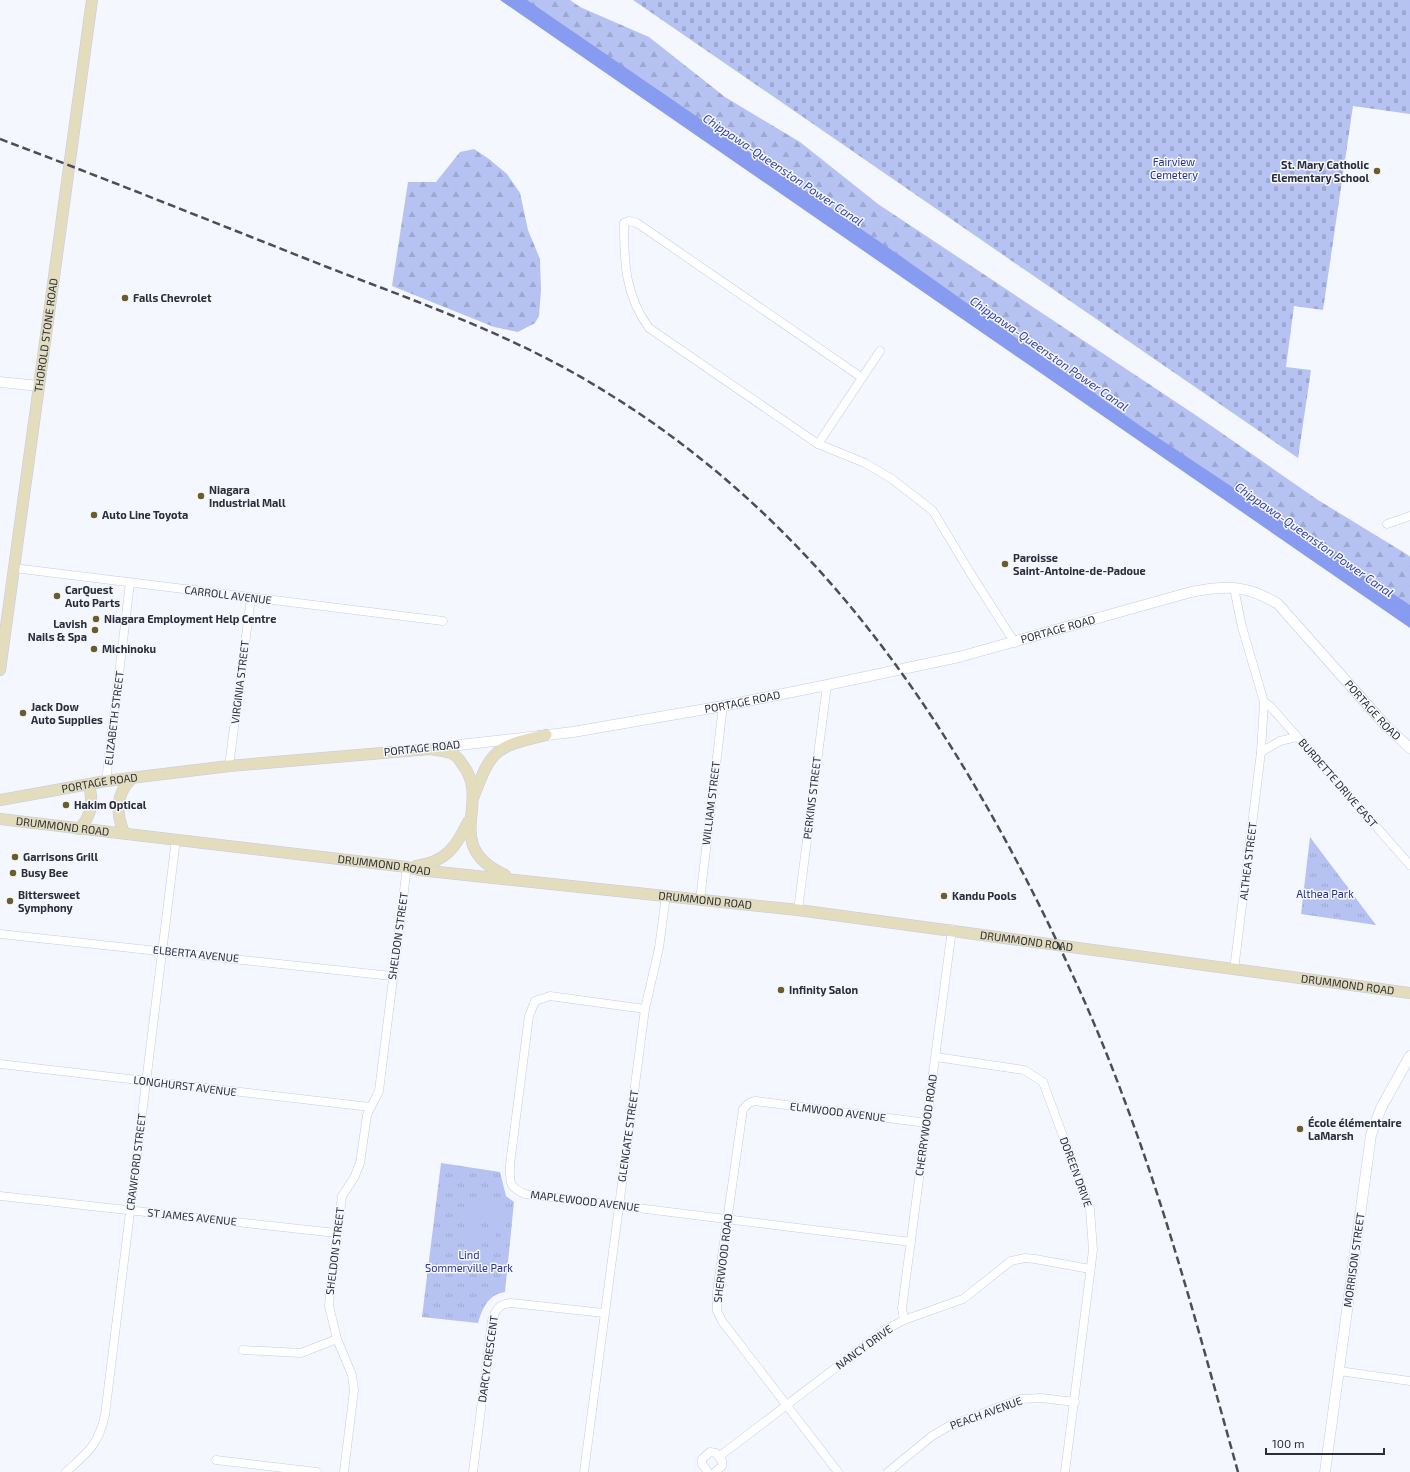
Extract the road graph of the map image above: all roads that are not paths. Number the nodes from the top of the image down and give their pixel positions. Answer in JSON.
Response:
{"nodes":[{"id":1,"x":92,"y":0,"type":"edge"},
{"id":2,"x":880,"y":351,"type":"dead end"},
{"id":3,"x":861,"y":377,"type":"junction"},
{"id":4,"x":0,"y":382,"type":"edge"},
{"id":5,"x":39,"y":386,"type":"junction"},
{"id":6,"x":818,"y":444,"type":"junction"},
{"id":7,"x":1410,"y":516,"type":"edge"},
{"id":8,"x":1387,"y":524,"type":"dead end"},
{"id":9,"x":14,"y":568,"type":"junction"},
{"id":10,"x":130,"y":583,"type":"junction"},
{"id":11,"x":1234,"y":588,"type":"junction"},
{"id":12,"x":251,"y":598,"type":"junction"},
{"id":13,"x":443,"y":621,"type":"dead end"},
{"id":14,"x":1015,"y":643,"type":"junction"},
{"id":15,"x":0,"y":670,"type":"edge"},
{"id":16,"x":827,"y":685,"type":"junction"},
{"id":17,"x":1264,"y":702,"type":"junction"},
{"id":18,"x":723,"y":706,"type":"junction"},
{"id":19,"x":546,"y":735,"type":"junction"},
{"id":20,"x":1297,"y":737,"type":"junction"},
{"id":21,"x":1410,"y":748,"type":"edge"},
{"id":22,"x":430,"y":749,"type":"junction"},
{"id":23,"x":1261,"y":752,"type":"junction"},
{"id":24,"x":229,"y":766,"type":"junction"},
{"id":25,"x":132,"y":778,"type":"junction"},
{"id":26,"x":106,"y":781,"type":"junction"},
{"id":27,"x":90,"y":784,"type":"junction"},
{"id":28,"x":473,"y":798,"type":"junction"},
{"id":29,"x":0,"y":800,"type":"edge"},
{"id":30,"x":470,"y":819,"type":"junction"},
{"id":31,"x":0,"y":820,"type":"edge"},
{"id":32,"x":79,"y":829,"type":"junction"},
{"id":33,"x":124,"y":833,"type":"junction"},
{"id":34,"x":176,"y":839,"type":"junction"},
{"id":35,"x":1410,"y":865,"type":"edge"},
{"id":36,"x":407,"y":867,"type":"junction"},
{"id":37,"x":513,"y":879,"type":"junction"},
{"id":38,"x":666,"y":895,"type":"junction"},
{"id":39,"x":700,"y":900,"type":"junction"},
{"id":40,"x":798,"y":910,"type":"junction"},
{"id":41,"x":952,"y":929,"type":"junction"},
{"id":42,"x":0,"y":934,"type":"edge"},
{"id":43,"x":162,"y":950,"type":"junction"},
{"id":44,"x":1234,"y":970,"type":"junction"},
{"id":45,"x":392,"y":976,"type":"junction"},
{"id":46,"x":1410,"y":993,"type":"edge"},
{"id":47,"x":645,"y":1008,"type":"junction"},
{"id":48,"x":1410,"y":1056,"type":"edge"},
{"id":49,"x":936,"y":1057,"type":"junction"},
{"id":50,"x":0,"y":1064,"type":"edge"},
{"id":51,"x":147,"y":1081,"type":"junction"},
{"id":52,"x":749,"y":1102,"type":"joint"},
{"id":53,"x":370,"y":1107,"type":"junction"},
{"id":54,"x":927,"y":1123,"type":"junction"},
{"id":55,"x":0,"y":1196,"type":"edge"},
{"id":56,"x":619,"y":1205,"type":"junction"},
{"id":57,"x":130,"y":1210,"type":"junction"},
{"id":58,"x":727,"y":1219,"type":"junction"},
{"id":59,"x":336,"y":1233,"type":"junction"},
{"id":60,"x":911,"y":1242,"type":"junction"},
{"id":61,"x":1090,"y":1269,"type":"junction"},
{"id":62,"x":604,"y":1313,"type":"junction"},
{"id":63,"x":904,"y":1320,"type":"junction"},
{"id":64,"x":337,"y":1339,"type":"junction"},
{"id":65,"x":243,"y":1350,"type":"dead end"},
{"id":66,"x":1338,"y":1371,"type":"junction"},
{"id":67,"x":1410,"y":1381,"type":"edge"},
{"id":68,"x":1075,"y":1402,"type":"junction"},
{"id":69,"x":787,"y":1405,"type":"junction"},
{"id":70,"x":720,"y":1456,"type":"junction"},
{"id":71,"x":216,"y":1460,"type":"dead end"},
{"id":72,"x":69,"y":1471,"type":"edge"},
{"id":73,"x":317,"y":1472,"type":"edge"},
{"id":74,"x":344,"y":1472,"type":"edge"},
{"id":75,"x":473,"y":1472,"type":"edge"},
{"id":76,"x":584,"y":1472,"type":"edge"},
{"id":77,"x":708,"y":1472,"type":"edge"},
{"id":78,"x":715,"y":1472,"type":"edge"},
{"id":79,"x":838,"y":1472,"type":"edge"},
{"id":80,"x":888,"y":1472,"type":"edge"},
{"id":81,"x":1065,"y":1472,"type":"edge"},
{"id":82,"x":1325,"y":1472,"type":"edge"}],
"edges":[{"from":1,"to":5,"type":"main road","name":"THOROLD STONE ROAD"},
{"from":2,"to":3,"type":"street"},
{"from":3,"to":6,"type":"street"},
{"from":3,"to":6,"type":"street"},
{"from":4,"to":5,"type":"street"},
{"from":5,"to":9,"type":"main road","name":"THOROLD STONE ROAD"},
{"from":6,"to":14,"type":"street"},
{"from":7,"to":8,"type":"street"},
{"from":9,"to":10,"type":"street","name":"CARROLL AVENUE"},
{"from":9,"to":15,"type":"main road","name":"THOROLD STONE ROAD"},
{"from":10,"to":12,"type":"street","name":"CARROLL AVENUE"},
{"from":10,"to":26,"type":"street","name":"ELIZABETH STREET"},
{"from":11,"to":14,"type":"street","name":"PORTAGE ROAD"},
{"from":11,"to":17,"type":"street","name":"ALTHEA STREET"},
{"from":11,"to":21,"type":"street","name":"PORTAGE ROAD"},
{"from":12,"to":13,"type":"street","name":"CARROLL AVENUE"},
{"from":12,"to":24,"type":"street","name":"VIRGINIA STREET"},
{"from":14,"to":16,"type":"street","name":"PORTAGE ROAD"},
{"from":16,"to":18,"type":"street","name":"PORTAGE ROAD"},
{"from":16,"to":40,"type":"street","name":"PERKINS STREET"},
{"from":17,"to":20,"type":"street","name":"BURDETTE DRIVE EAST"},
{"from":17,"to":23,"type":"street","name":"ALTHEA STREET"},
{"from":18,"to":19,"type":"street","name":"PORTAGE ROAD"},
{"from":18,"to":39,"type":"street","name":"WILLIAM STREET"},
{"from":19,"to":22,"type":"street","name":"PORTAGE ROAD"},
{"from":19,"to":28,"type":"main road"},
{"from":20,"to":23,"type":"street"},
{"from":20,"to":35,"type":"street","name":"BURDETTE DRIVE EAST"},
{"from":22,"to":24,"type":"main road","name":"PORTAGE ROAD"},
{"from":22,"to":28,"type":"main road"},
{"from":23,"to":44,"type":"street","name":"ALTHEA STREET"},
{"from":24,"to":25,"type":"main road","name":"PORTAGE ROAD"},
{"from":25,"to":26,"type":"main road","name":"PORTAGE ROAD"},
{"from":25,"to":33,"type":"main road"},
{"from":26,"to":27,"type":"main road","name":"PORTAGE ROAD"},
{"from":27,"to":29,"type":"main road","name":"PORTAGE ROAD"},
{"from":27,"to":32,"type":"main road"},
{"from":28,"to":30,"type":"main road"},
{"from":30,"to":36,"type":"main road"},
{"from":30,"to":37,"type":"main road"},
{"from":31,"to":32,"type":"main road","name":"DRUMMOND ROAD"},
{"from":32,"to":33,"type":"main road","name":"DRUMMOND ROAD"},
{"from":33,"to":34,"type":"main road","name":"DRUMMOND ROAD"},
{"from":34,"to":36,"type":"main road","name":"DRUMMOND ROAD"},
{"from":34,"to":43,"type":"street","name":"CRAWFORD STREET"},
{"from":36,"to":37,"type":"main road","name":"DRUMMOND ROAD"},
{"from":36,"to":45,"type":"street","name":"SHELDON STREET"},
{"from":37,"to":38,"type":"main road","name":"DRUMMOND ROAD"},
{"from":38,"to":39,"type":"main road","name":"DRUMMOND ROAD"},
{"from":38,"to":47,"type":"street","name":"GLENGATE STREET"},
{"from":39,"to":40,"type":"main road","name":"DRUMMOND ROAD"},
{"from":40,"to":41,"type":"main road","name":"DRUMMOND ROAD"},
{"from":41,"to":44,"type":"main road","name":"DRUMMOND ROAD"},
{"from":41,"to":49,"type":"street","name":"CHERRYWOOD ROAD"},
{"from":42,"to":43,"type":"street","name":"ELBERTA AVENUE"},
{"from":43,"to":45,"type":"street","name":"ELBERTA AVENUE"},
{"from":43,"to":51,"type":"street","name":"CRAWFORD STREET"},
{"from":44,"to":46,"type":"main road","name":"DRUMMOND ROAD"},
{"from":45,"to":53,"type":"street","name":"SHELDON STREET"},
{"from":47,"to":56,"type":"street","name":"GLENGATE STREET"},
{"from":47,"to":56,"type":"street","name":"MAPLEWOOD AVENUE"},
{"from":48,"to":66,"type":"street","name":"MORRISON STREET"},
{"from":49,"to":54,"type":"street","name":"CHERRYWOOD ROAD"},
{"from":49,"to":61,"type":"street","name":"DOREEN DRIVE"},
{"from":50,"to":51,"type":"street","name":"LONGHURST AVENUE"},
{"from":51,"to":53,"type":"street","name":"LONGHURST AVENUE"},
{"from":51,"to":57,"type":"street","name":"CRAWFORD STREET"},
{"from":52,"to":54,"type":"street","name":"ELMWOOD AVENUE"},
{"from":52,"to":58,"type":"street","name":"SHERWOOD ROAD"},
{"from":53,"to":59,"type":"street","name":"SHELDON STREET"},
{"from":54,"to":60,"type":"street","name":"CHERRYWOOD ROAD"},
{"from":55,"to":57,"type":"street","name":"ST JAMES AVENUE"},
{"from":56,"to":58,"type":"street","name":"MAPLEWOOD AVENUE"},
{"from":56,"to":62,"type":"street","name":"GLENGATE STREET"},
{"from":57,"to":59,"type":"street","name":"ST JAMES AVENUE"},
{"from":57,"to":72,"type":"street","name":"CRAWFORD STREET"},
{"from":58,"to":60,"type":"street","name":"MAPLEWOOD AVENUE"},
{"from":58,"to":69,"type":"street","name":"SHERWOOD ROAD"},
{"from":59,"to":64,"type":"street","name":"SHELDON STREET"},
{"from":60,"to":63,"type":"street","name":"CHERRYWOOD ROAD"},
{"from":61,"to":63,"type":"street","name":"NANCY DRIVE"},
{"from":61,"to":68,"type":"street","name":"DOREEN DRIVE"},
{"from":62,"to":75,"type":"street","name":"DARCY CRESCENT"},
{"from":62,"to":76,"type":"street","name":"GLENGATE STREET"},
{"from":63,"to":69,"type":"street","name":"NANCY DRIVE"},
{"from":64,"to":65,"type":"street"},
{"from":64,"to":74,"type":"street","name":"SHELDON STREET"},
{"from":66,"to":67,"type":"street"},
{"from":66,"to":82,"type":"street","name":"MORRISON STREET"},
{"from":68,"to":80,"type":"street","name":"PEACH AVENUE"},
{"from":68,"to":81,"type":"street","name":"DOREEN DRIVE"},
{"from":69,"to":70,"type":"street","name":"NANCY DRIVE"},
{"from":69,"to":79,"type":"street","name":"SHERWOOD ROAD"},
{"from":70,"to":77,"type":"street","name":"NANCY DRIVE"},
{"from":70,"to":78,"type":"street"},
{"from":71,"to":73,"type":"street"}]}
